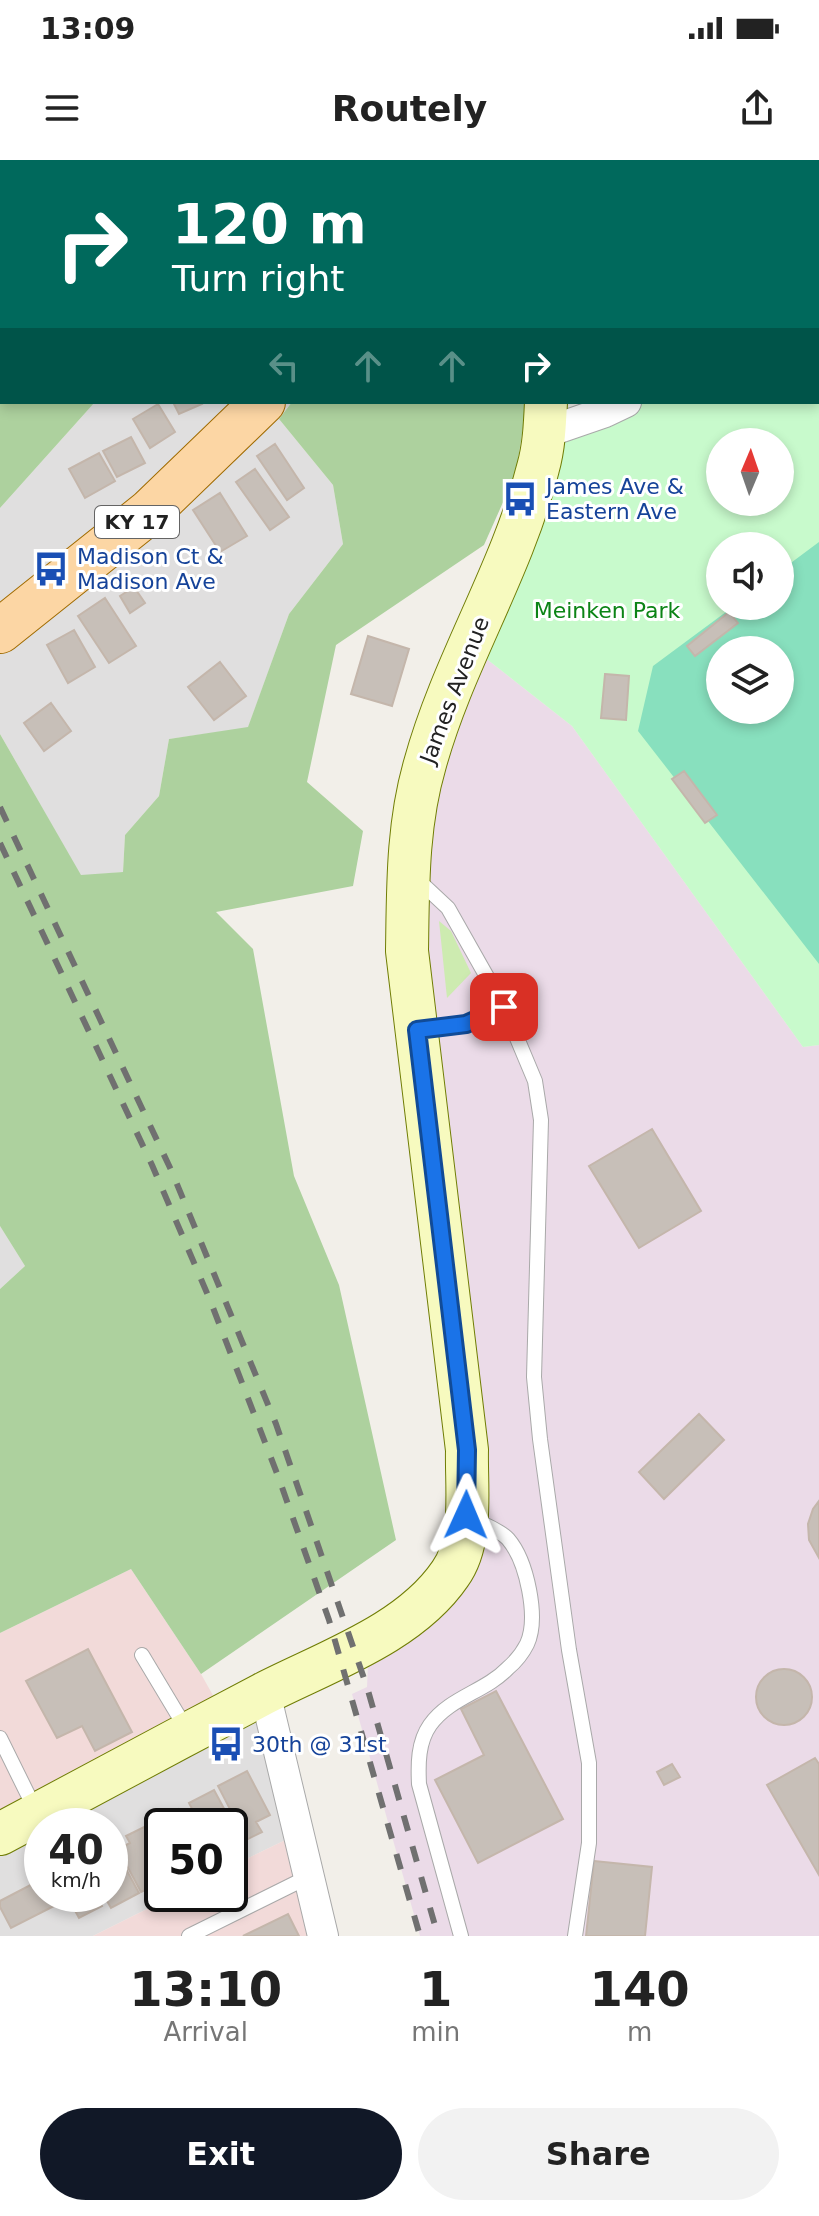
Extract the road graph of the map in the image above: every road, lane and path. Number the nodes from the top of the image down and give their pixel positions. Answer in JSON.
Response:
{"nodes":[{"id":1,"x":261,"y":404,"type":"edge"},
{"id":2,"x":622,"y":404,"type":"edge"},
{"id":3,"x":545,"y":418,"type":"edge"},
{"id":4,"x":0,"y":631,"type":"edge"},
{"id":5,"x":408,"y":871,"type":"junction"},
{"id":6,"x":504,"y":1007,"type":"junction"},
{"id":7,"x":417,"y":1030,"type":"junction"},
{"id":8,"x":466,"y":1515,"type":"junction"},
{"id":9,"x":142,"y":1655,"type":"dead end"},
{"id":10,"x":265,"y":1693,"type":"junction"},
{"id":11,"x":189,"y":1734,"type":"junction"},
{"id":12,"x":0,"y":1738,"type":"edge"},
{"id":13,"x":35,"y":1808,"type":"edge"},
{"id":14,"x":49,"y":1808,"type":"edge"},
{"id":15,"x":24,"y":1821,"type":"edge"},
{"id":16,"x":0,"y":1834,"type":"edge"},
{"id":17,"x":310,"y":1875,"type":"junction"},
{"id":18,"x":189,"y":1936,"type":"edge"},
{"id":19,"x":323,"y":1936,"type":"edge"},
{"id":20,"x":461,"y":1936,"type":"edge"},
{"id":21,"x":575,"y":1936,"type":"edge"}],
"edges":[{"from":1,"to":4,"type":"main road","number":"KY 17"},
{"from":2,"to":3,"type":"street"},
{"from":3,"to":5,"type":"main road","name":"James Avenue"},
{"from":5,"to":6,"type":"lane"},
{"from":5,"to":7,"type":"main road","name":"James Avenue"},
{"from":6,"to":7,"type":"lane"},
{"from":6,"to":21,"type":"lane"},
{"from":7,"to":8,"type":"main road","name":"James Avenue"},
{"from":8,"to":10,"type":"main road","name":"James Avenue"},
{"from":8,"to":20,"type":"lane"},
{"from":9,"to":11,"type":"lane"},
{"from":10,"to":11,"type":"main road","name":"James Avenue"},
{"from":10,"to":17,"type":"street"},
{"from":11,"to":14,"type":"main road","name":"James Avenue"},
{"from":12,"to":13,"type":"lane"},
{"from":15,"to":16,"type":"main road","name":"James Avenue"},
{"from":17,"to":18,"type":"lane"},
{"from":17,"to":19,"type":"street"}]}
